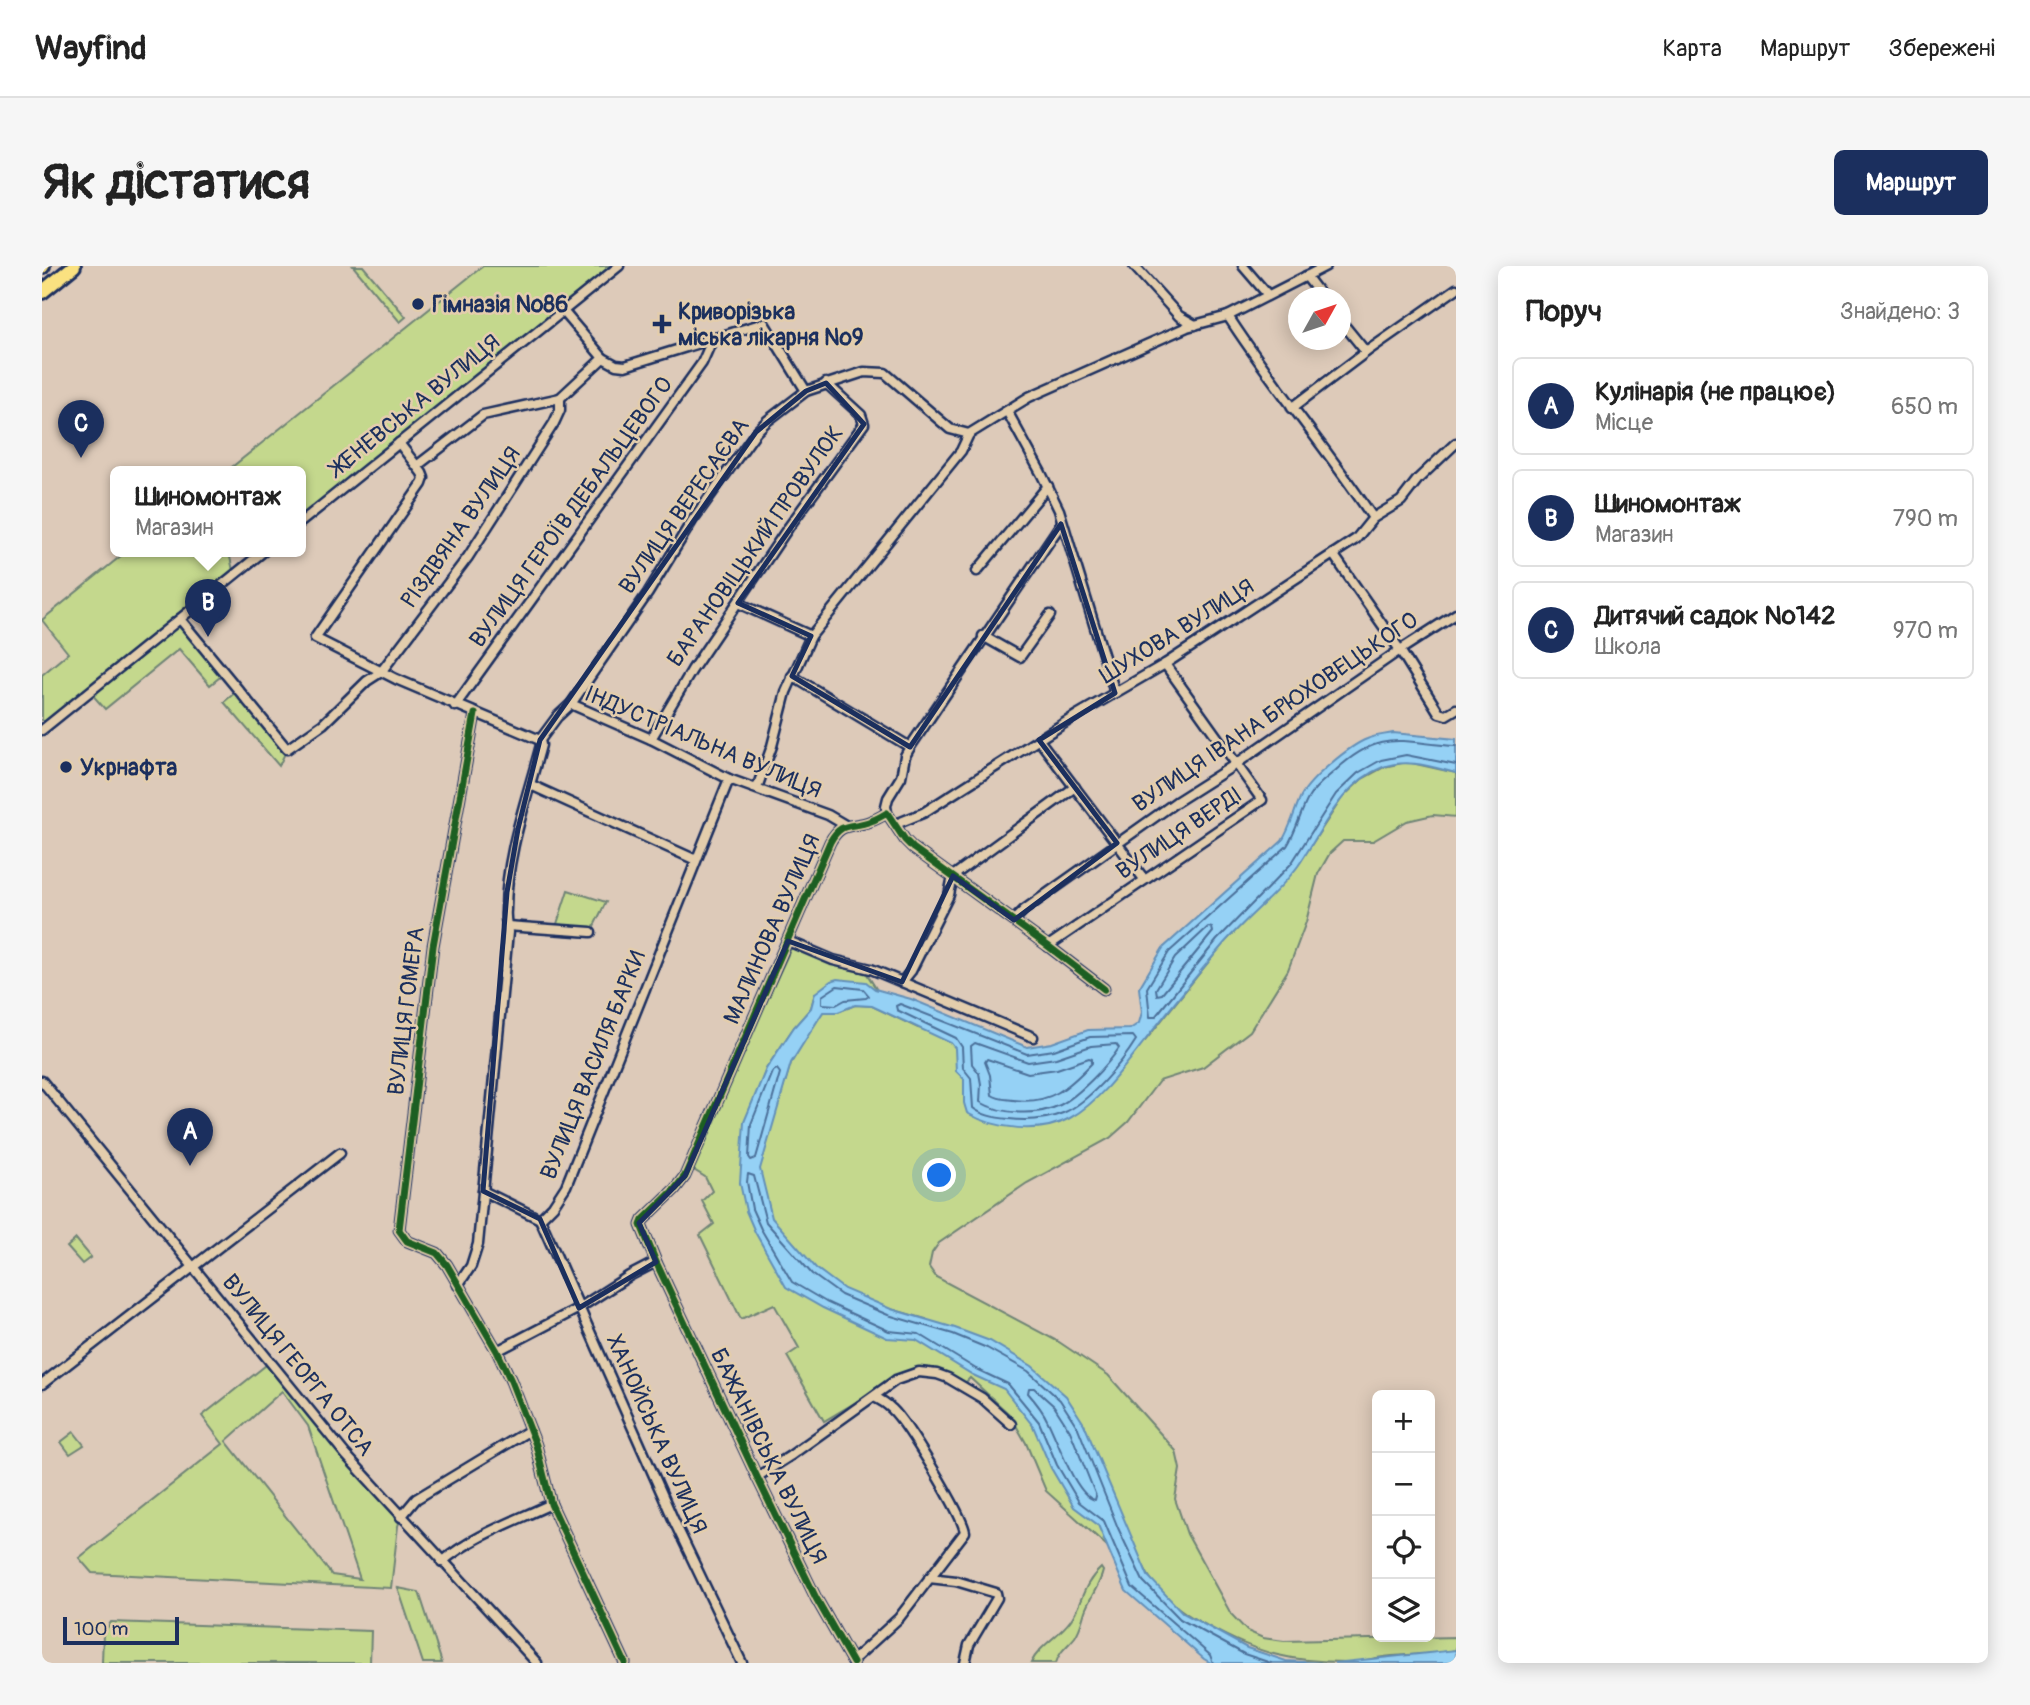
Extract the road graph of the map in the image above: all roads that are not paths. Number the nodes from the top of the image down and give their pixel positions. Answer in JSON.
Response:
{"nodes":[{"id":1,"x":74,"y":266,"type":"edge"},
{"id":2,"x":619,"y":266,"type":"edge"},
{"id":3,"x":1134,"y":266,"type":"edge"},
{"id":4,"x":1244,"y":266,"type":"edge"},
{"id":5,"x":1326,"y":266,"type":"edge"},
{"id":6,"x":1306,"y":276,"type":"junction"},
{"id":7,"x":1314,"y":287,"type":"edge"},
{"id":8,"x":1456,"y":289,"type":"edge"},
{"id":9,"x":42,"y":292,"type":"edge"},
{"id":10,"x":1268,"y":295,"type":"junction"},
{"id":11,"x":563,"y":311,"type":"junction"},
{"id":12,"x":1228,"y":316,"type":"junction"},
{"id":13,"x":1195,"y":325,"type":"junction"},
{"id":14,"x":1351,"y":334,"type":"edge"},
{"id":15,"x":713,"y":338,"type":"junction"},
{"id":16,"x":1366,"y":352,"type":"junction"},
{"id":17,"x":603,"y":358,"type":"junction"},
{"id":18,"x":826,"y":383,"type":"junction"},
{"id":19,"x":806,"y":391,"type":"junction"},
{"id":20,"x":560,"y":398,"type":"junction"},
{"id":21,"x":1292,"y":408,"type":"junction"},
{"id":22,"x":1007,"y":411,"type":"junction"},
{"id":23,"x":969,"y":434,"type":"junction"},
{"id":24,"x":399,"y":443,"type":"junction"},
{"id":25,"x":1456,"y":443,"type":"edge"},
{"id":26,"x":418,"y":466,"type":"junction"},
{"id":27,"x":1048,"y":486,"type":"junction"},
{"id":28,"x":306,"y":518,"type":"edge"},
{"id":29,"x":1373,"y":518,"type":"junction"},
{"id":30,"x":1062,"y":524,"type":"junction"},
{"id":31,"x":1333,"y":554,"type":"junction"},
{"id":32,"x":257,"y":557,"type":"edge"},
{"id":33,"x":977,"y":571,"type":"dead end"},
{"id":34,"x":738,"y":603,"type":"junction"},
{"id":35,"x":1456,"y":614,"type":"edge"},
{"id":36,"x":1050,"y":615,"type":"dead end"},
{"id":37,"x":180,"y":619,"type":"junction"},
{"id":38,"x":811,"y":636,"type":"junction"},
{"id":39,"x":983,"y":636,"type":"junction"},
{"id":40,"x":1400,"y":650,"type":"junction"},
{"id":41,"x":1165,"y":664,"type":"junction"},
{"id":42,"x":382,"y":672,"type":"junction"},
{"id":43,"x":792,"y":676,"type":"junction"},
{"id":44,"x":1115,"y":693,"type":"junction"},
{"id":45,"x":571,"y":704,"type":"junction"},
{"id":46,"x":455,"y":706,"type":"junction"},
{"id":47,"x":1456,"y":709,"type":"edge"},
{"id":48,"x":474,"y":714,"type":"junction"},
{"id":49,"x":42,"y":730,"type":"edge"},
{"id":50,"x":651,"y":739,"type":"junction"},
{"id":51,"x":540,"y":740,"type":"junction"},
{"id":52,"x":1040,"y":740,"type":"junction"},
{"id":53,"x":910,"y":747,"type":"junction"},
{"id":54,"x":1236,"y":764,"type":"junction"},
{"id":55,"x":729,"y":779,"type":"junction"},
{"id":56,"x":531,"y":785,"type":"junction"},
{"id":57,"x":1075,"y":787,"type":"junction"},
{"id":58,"x":757,"y":788,"type":"junction"},
{"id":59,"x":887,"y":813,"type":"junction"},
{"id":60,"x":896,"y":824,"type":"junction"},
{"id":61,"x":845,"y":825,"type":"junction"},
{"id":62,"x":1117,"y":843,"type":"junction"},
{"id":63,"x":696,"y":860,"type":"junction"},
{"id":64,"x":953,"y":876,"type":"junction"},
{"id":65,"x":1144,"y":879,"type":"junction"},
{"id":66,"x":1014,"y":920,"type":"junction"},
{"id":67,"x":507,"y":926,"type":"junction"},
{"id":68,"x":591,"y":932,"type":"dead end"},
{"id":69,"x":788,"y":941,"type":"junction"},
{"id":70,"x":1048,"y":946,"type":"junction"},
{"id":71,"x":902,"y":982,"type":"junction"},
{"id":72,"x":1104,"y":989,"type":"dead end"},
{"id":73,"x":1033,"y":1037,"type":"dead end"},
{"id":74,"x":42,"y":1081,"type":"edge"},
{"id":75,"x":340,"y":1153,"type":"dead end"},
{"id":76,"x":483,"y":1191,"type":"junction"},
{"id":77,"x":540,"y":1219,"type":"junction"},
{"id":78,"x":656,"y":1262,"type":"junction"},
{"id":79,"x":192,"y":1265,"type":"junction"},
{"id":80,"x":458,"y":1285,"type":"junction"},
{"id":81,"x":579,"y":1308,"type":"junction"},
{"id":82,"x":497,"y":1351,"type":"junction"},
{"id":83,"x":42,"y":1384,"type":"edge"},
{"id":84,"x":874,"y":1397,"type":"junction"},
{"id":85,"x":1011,"y":1424,"type":"dead end"},
{"id":86,"x":530,"y":1430,"type":"junction"},
{"id":87,"x":757,"y":1477,"type":"junction"},
{"id":88,"x":551,"y":1504,"type":"junction"},
{"id":89,"x":401,"y":1517,"type":"junction"},
{"id":90,"x":442,"y":1562,"type":"junction"},
{"id":91,"x":929,"y":1578,"type":"junction"},
{"id":92,"x":533,"y":1662,"type":"edge"},
{"id":93,"x":852,"y":1662,"type":"edge"},
{"id":94,"x":625,"y":1663,"type":"edge"},
{"id":95,"x":742,"y":1663,"type":"edge"},
{"id":96,"x":965,"y":1663,"type":"edge"}],
"edges":[{"from":1,"to":9,"type":"main road"},
{"from":2,"to":11,"type":"street","name":"ЖЕНЕВСЬКА ВУЛИЦЯ"},
{"from":3,"to":13,"type":"street"},
{"from":4,"to":10,"type":"street"},
{"from":5,"to":6,"type":"street"},
{"from":6,"to":7,"type":"street"},
{"from":6,"to":10,"type":"street"},
{"from":8,"to":16,"type":"street"},
{"from":10,"to":12,"type":"street"},
{"from":11,"to":17,"type":"street"},
{"from":11,"to":24,"type":"street","name":"ЖЕНЕВСЬКА ВУЛИЦЯ"},
{"from":12,"to":13,"type":"street"},
{"from":12,"to":21,"type":"street"},
{"from":13,"to":22,"type":"street"},
{"from":14,"to":16,"type":"street"},
{"from":15,"to":17,"type":"street"},
{"from":15,"to":19,"type":"street"},
{"from":15,"to":46,"type":"street","name":"ВУЛИЦЯ ГЕРОЇВ ДЕБАЛЬЦЕВОГО"},
{"from":16,"to":21,"type":"street"},
{"from":17,"to":20,"type":"street","name":"РІЗДВЯНА ВУЛИЦЯ"},
{"from":18,"to":19,"type":"street","name":"ВУЛИЦЯ ВЕРЕСАЄВА"},
{"from":18,"to":23,"type":"street","name":"ВУЛИЦЯ ВЕРЕСАЄВА"},
{"from":18,"to":34,"type":"street","name":"БАРАНОВІЦЬКИЙ ПРОВУЛОК"},
{"from":19,"to":45,"type":"street","name":"ВУЛИЦЯ ВЕРЕСАЄВА"},
{"from":20,"to":26,"type":"street"},
{"from":20,"to":42,"type":"street","name":"РІЗДВЯНА ВУЛИЦЯ"},
{"from":21,"to":29,"type":"street"},
{"from":22,"to":23,"type":"street"},
{"from":22,"to":27,"type":"street"},
{"from":23,"to":38,"type":"street"},
{"from":24,"to":26,"type":"street"},
{"from":24,"to":28,"type":"street","name":"ЖЕНЕВСЬКА ВУЛИЦЯ"},
{"from":25,"to":29,"type":"street","name":"ШУХОВА ВУЛИЦЯ"},
{"from":26,"to":42,"type":"street"},
{"from":27,"to":30,"type":"street"},
{"from":27,"to":33,"type":"street"},
{"from":29,"to":31,"type":"street","name":"ШУХОВА ВУЛИЦЯ"},
{"from":30,"to":39,"type":"street"},
{"from":30,"to":44,"type":"street"},
{"from":31,"to":40,"type":"street"},
{"from":31,"to":41,"type":"street","name":"ШУХОВА ВУЛИЦЯ"},
{"from":32,"to":37,"type":"street"},
{"from":34,"to":38,"type":"street"},
{"from":34,"to":50,"type":"street","name":"БАРАНОВІЦЬКИЙ ПРОВУЛОК"},
{"from":35,"to":40,"type":"street","name":"ВУЛИЦЯ ІВАНА БРЮХОВЕЦЬКОГО"},
{"from":36,"to":39,"type":"street"},
{"from":37,"to":42,"type":"street","name":"РІЗДВЯНА ВУЛИЦЯ"},
{"from":37,"to":49,"type":"street"},
{"from":38,"to":43,"type":"street"},
{"from":39,"to":53,"type":"street"},
{"from":40,"to":47,"type":"street"},
{"from":40,"to":54,"type":"street","name":"ВУЛИЦЯ ІВАНА БРЮХОВЕЦЬКОГО"},
{"from":41,"to":44,"type":"street","name":"ШУХОВА ВУЛИЦЯ"},
{"from":41,"to":54,"type":"street","name":"ВУЛИЦЯ ВЕРДІ"},
{"from":42,"to":46,"type":"street"},
{"from":43,"to":53,"type":"street"},
{"from":43,"to":58,"type":"street"},
{"from":44,"to":52,"type":"street","name":"ШУХОВА ВУЛИЦЯ"},
{"from":45,"to":50,"type":"street","name":"ІНДУСТРІАЛЬНА ВУЛИЦЯ"},
{"from":45,"to":51,"type":"street","name":"ІНДУСТРІАЛЬНА ВУЛИЦЯ"},
{"from":46,"to":48,"type":"street"},
{"from":48,"to":51,"type":"street"},
{"from":48,"to":80,"type":"street","name":"ВУЛИЦЯ ГОМЕРА"},
{"from":50,"to":55,"type":"street","name":"ІНДУСТРІАЛЬНА ВУЛИЦЯ"},
{"from":51,"to":56,"type":"street","name":"ІНДУСТРІАЛЬНА ВУЛИЦЯ"},
{"from":52,"to":57,"type":"street"},
{"from":52,"to":60,"type":"street","name":"ШУХОВА ВУЛИЦЯ"},
{"from":53,"to":59,"type":"street"},
{"from":54,"to":62,"type":"street","name":"ВУЛИЦЯ ІВАНА БРЮХОВЕЦЬКОГО"},
{"from":54,"to":65,"type":"street","name":"ВУЛИЦЯ ВЕРДІ"},
{"from":55,"to":58,"type":"street","name":"ІНДУСТРІАЛЬНА ВУЛИЦЯ"},
{"from":55,"to":63,"type":"street","name":"ВУЛИЦЯ ВАСИЛЯ БАРКИ"},
{"from":56,"to":63,"type":"street"},
{"from":56,"to":67,"type":"street","name":"ІНДУСТРІАЛЬНА ВУЛИЦЯ"},
{"from":57,"to":62,"type":"street"},
{"from":57,"to":64,"type":"street"},
{"from":58,"to":61,"type":"street","name":"ІНДУСТРІАЛЬНА ВУЛИЦЯ"},
{"from":59,"to":60,"type":"street"},
{"from":59,"to":61,"type":"street","name":"МАЛИНОВА ВУЛИЦЯ"},
{"from":60,"to":64,"type":"street"},
{"from":61,"to":69,"type":"street","name":"МАЛИНОВА ВУЛИЦЯ"},
{"from":62,"to":65,"type":"street"},
{"from":62,"to":66,"type":"street","name":"ВУЛИЦЯ ІВАНА БРЮХОВЕЦЬКОГО"},
{"from":63,"to":77,"type":"street","name":"ВУЛИЦЯ ВАСИЛЯ БАРКИ"},
{"from":64,"to":66,"type":"street"},
{"from":64,"to":71,"type":"street"},
{"from":65,"to":70,"type":"street","name":"ВУЛИЦЯ ВЕРДІ"},
{"from":66,"to":70,"type":"street"},
{"from":67,"to":68,"type":"street"},
{"from":67,"to":76,"type":"street","name":"ІНДУСТРІАЛЬНА ВУЛИЦЯ"},
{"from":69,"to":71,"type":"street"},
{"from":69,"to":78,"type":"street","name":"МАЛИНОВА ВУЛИЦЯ"},
{"from":70,"to":72,"type":"street"},
{"from":71,"to":73,"type":"street"},
{"from":74,"to":79,"type":"street","name":"ВУЛИЦЯ ГЕОРГА ОТСА"},
{"from":75,"to":79,"type":"street"},
{"from":76,"to":77,"type":"street"},
{"from":76,"to":80,"type":"street","name":"ІНДУСТРІАЛЬНА ВУЛИЦЯ"},
{"from":77,"to":81,"type":"street","name":"ХАНОЙСЬКА ВУЛИЦЯ"},
{"from":78,"to":81,"type":"street"},
{"from":78,"to":87,"type":"street","name":"БАЖАНІВСЬКА ВУЛИЦЯ"},
{"from":79,"to":83,"type":"street"},
{"from":79,"to":89,"type":"street","name":"ВУЛИЦЯ ГЕОРГА ОТСА"},
{"from":80,"to":82,"type":"street","name":"ВУЛИЦЯ ГОМЕРА"},
{"from":81,"to":82,"type":"street"},
{"from":81,"to":95,"type":"street","name":"ХАНОЙСЬКА ВУЛИЦЯ"},
{"from":82,"to":86,"type":"street","name":"ВУЛИЦЯ ГОМЕРА"},
{"from":84,"to":85,"type":"street"},
{"from":84,"to":87,"type":"street"},
{"from":84,"to":91,"type":"street"},
{"from":86,"to":88,"type":"street","name":"ВУЛИЦЯ ГОМЕРА"},
{"from":86,"to":89,"type":"street"},
{"from":87,"to":93,"type":"street","name":"БАЖАНІВСЬКА ВУЛИЦЯ"},
{"from":88,"to":90,"type":"street"},
{"from":88,"to":94,"type":"street","name":"ВУЛИЦЯ ГОМЕРА"},
{"from":89,"to":90,"type":"street","name":"ВУЛИЦЯ ГЕОРГА ОТСА"},
{"from":90,"to":92,"type":"street","name":"ВУЛИЦЯ ГЕОРГА ОТСА"},
{"from":91,"to":93,"type":"street"},
{"from":91,"to":96,"type":"street"}]}
